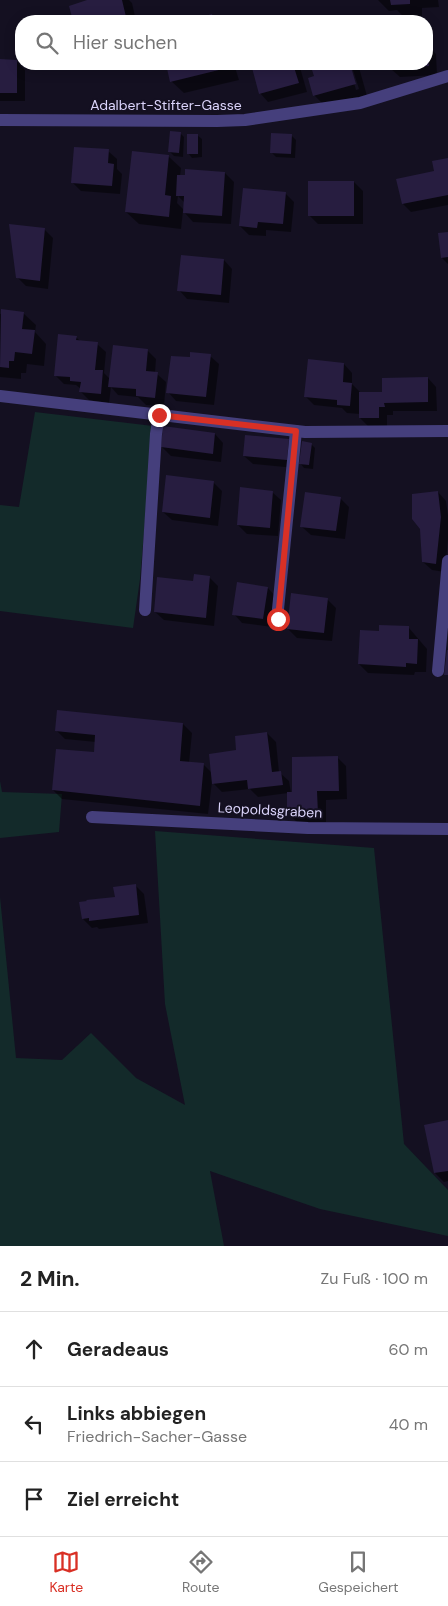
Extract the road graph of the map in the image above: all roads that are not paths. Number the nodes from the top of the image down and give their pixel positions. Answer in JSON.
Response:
{"nodes":[{"id":1,"x":448,"y":76,"type":"edge"},
{"id":2,"x":0,"y":120,"type":"edge"},
{"id":3,"x":0,"y":396,"type":"edge"},
{"id":4,"x":159,"y":415,"type":"junction"},
{"id":5,"x":296,"y":431,"type":"junction"},
{"id":6,"x":448,"y":431,"type":"edge"},
{"id":7,"x":448,"y":561,"type":"edge"},
{"id":8,"x":145,"y":610,"type":"dead end"},
{"id":9,"x":278,"y":619,"type":"dead end"},
{"id":10,"x":438,"y":671,"type":"dead end"},
{"id":11,"x":92,"y":817,"type":"dead end"},
{"id":12,"x":448,"y":829,"type":"edge"}],
"edges":[{"from":1,"to":2,"type":"street","name":"Adalbert-Stifter-Gasse"},
{"from":3,"to":4,"type":"street"},
{"from":4,"to":5,"type":"street"},
{"from":4,"to":8,"type":"street"},
{"from":5,"to":6,"type":"street"},
{"from":5,"to":9,"type":"street"},
{"from":7,"to":10,"type":"street"},
{"from":11,"to":12,"type":"street","name":"Leopoldsgraben"}]}
